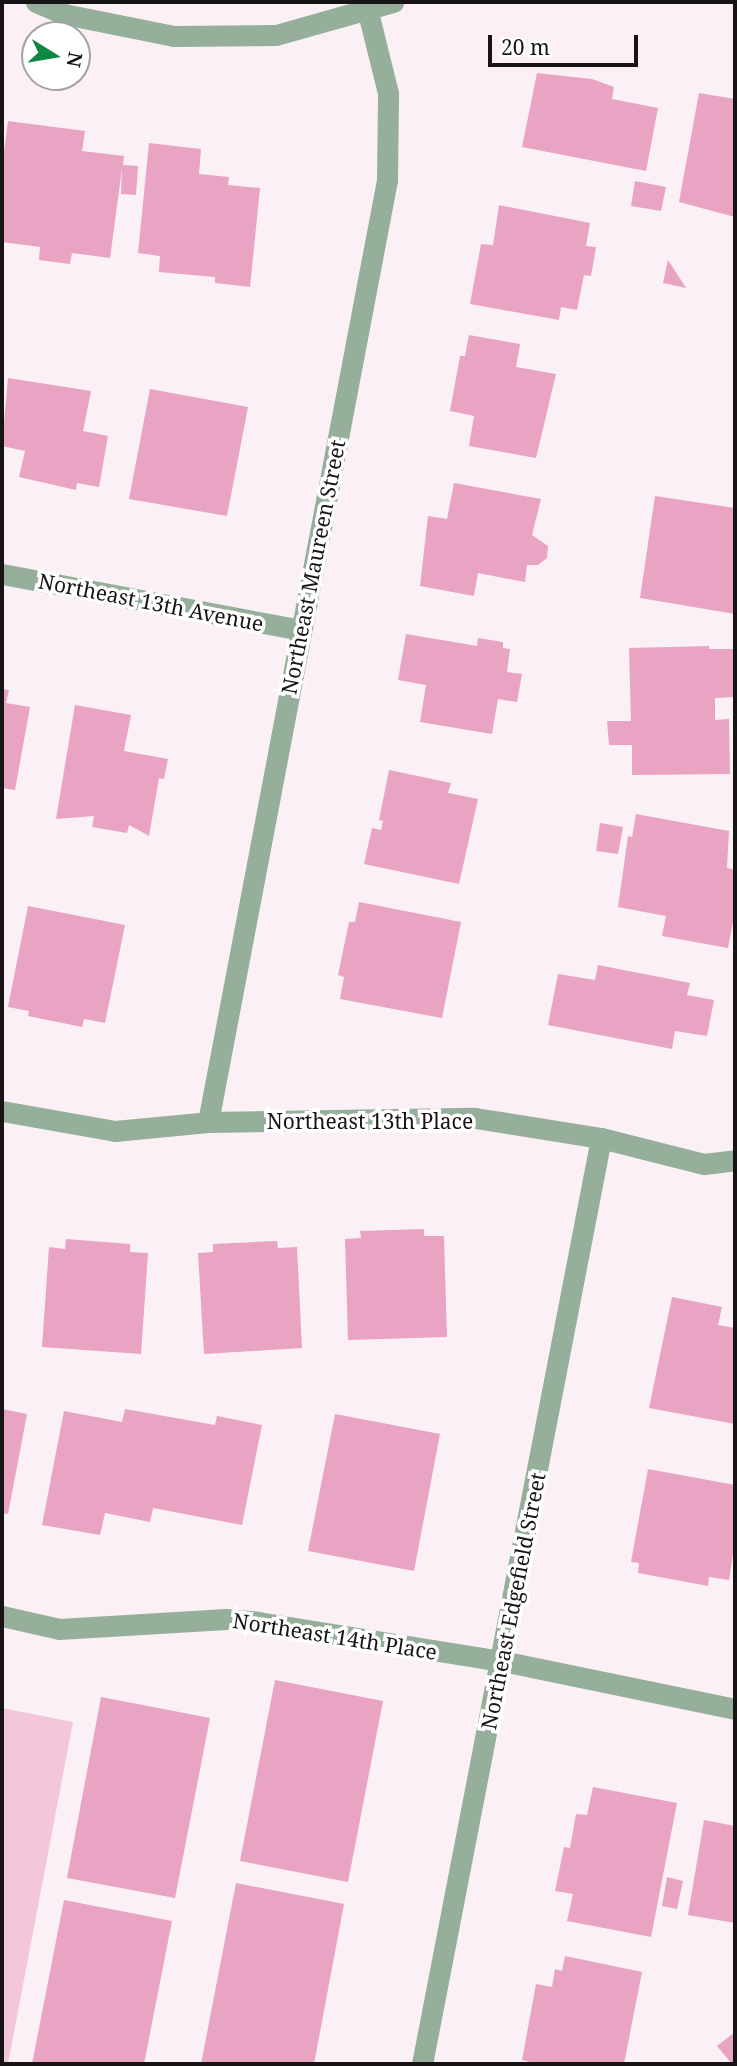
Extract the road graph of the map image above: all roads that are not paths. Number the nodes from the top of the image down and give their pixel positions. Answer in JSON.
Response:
{"nodes":[{"id":1,"x":36,"y":2,"type":"edge"},
{"id":2,"x":393,"y":2,"type":"edge"},
{"id":3,"x":368,"y":12,"type":"junction"},
{"id":4,"x":2,"y":574,"type":"edge"},
{"id":5,"x":301,"y":630,"type":"junction"},
{"id":6,"x":2,"y":1111,"type":"edge"},
{"id":7,"x":208,"y":1122,"type":"junction"},
{"id":8,"x":601,"y":1138,"type":"junction"},
{"id":9,"x":735,"y":1160,"type":"edge"},
{"id":10,"x":2,"y":1616,"type":"edge"},
{"id":11,"x":502,"y":1661,"type":"junction"},
{"id":12,"x":735,"y":1709,"type":"edge"},
{"id":13,"x":422,"y":2064,"type":"edge"}],
"edges":[{"from":1,"to":3,"type":"street"},
{"from":2,"to":3,"type":"street"},
{"from":3,"to":5,"type":"street","name":"Northeast Maureen Street"},
{"from":4,"to":5,"type":"street","name":"Northeast 13th Avenue"},
{"from":5,"to":7,"type":"street","name":"Northeast Maureen Street"},
{"from":6,"to":7,"type":"street","name":"Northeast 13th Place"},
{"from":7,"to":8,"type":"street","name":"Northeast 13th Place"},
{"from":8,"to":9,"type":"street","name":"Northeast 13th Place"},
{"from":8,"to":11,"type":"street","name":"Northeast Edgefield Street"},
{"from":10,"to":11,"type":"street","name":"Northeast 14th Place"},
{"from":11,"to":12,"type":"street","name":"Northeast 14th Place"},
{"from":11,"to":13,"type":"street","name":"Northeast Edgefield Street"}]}
